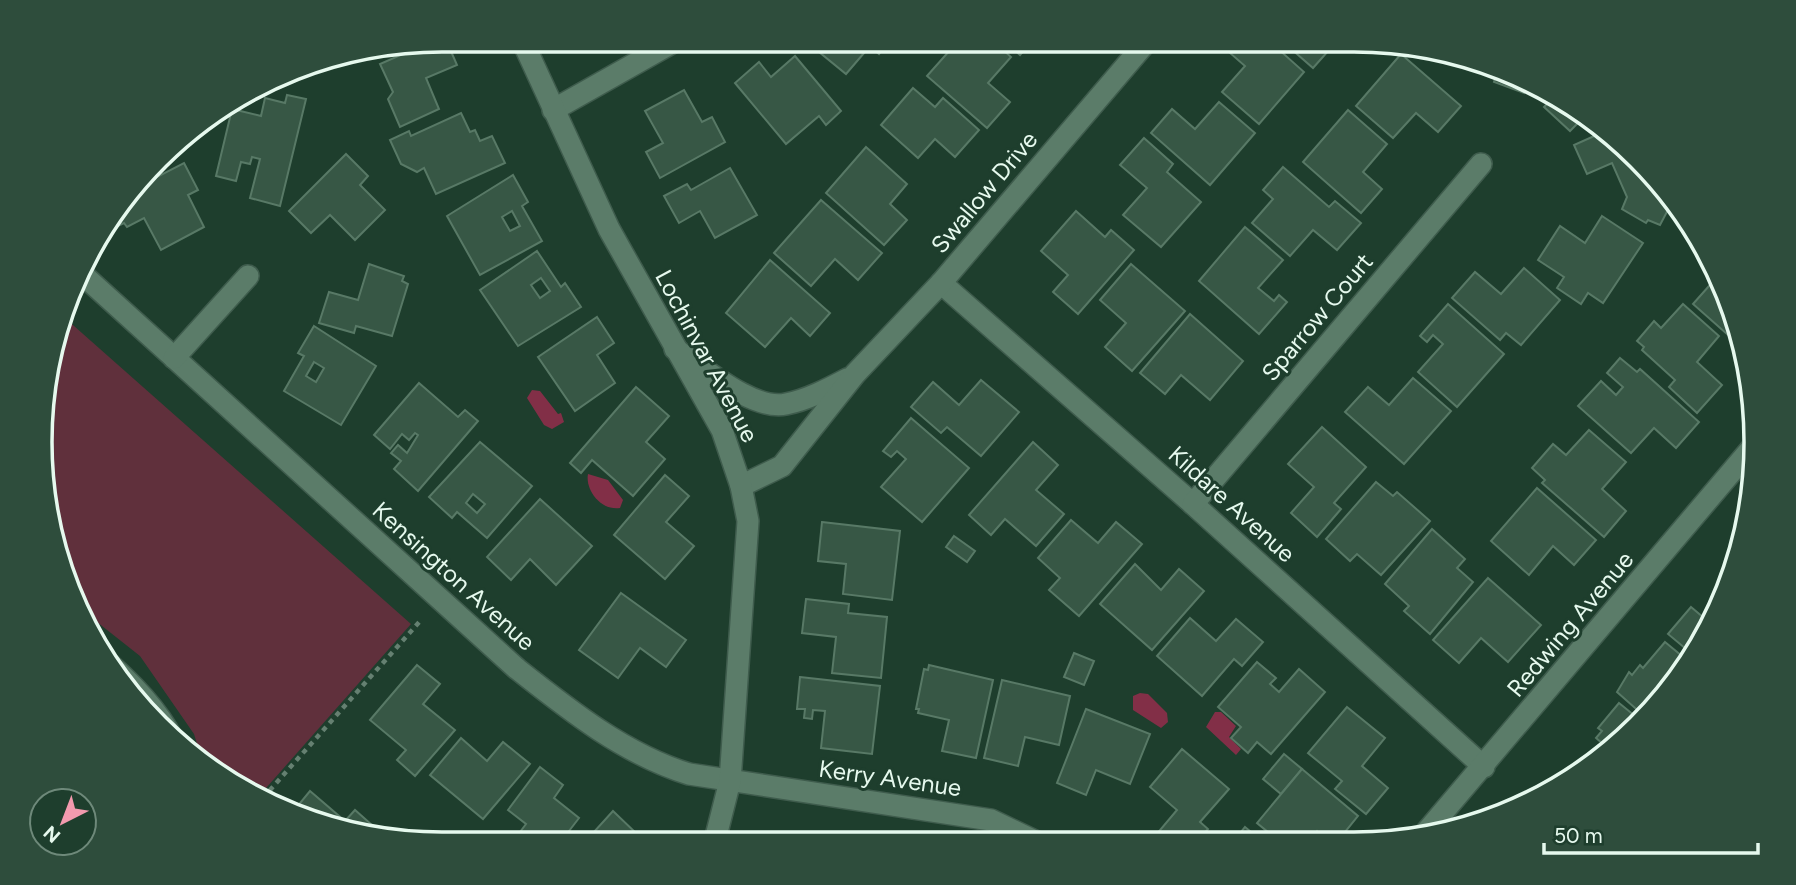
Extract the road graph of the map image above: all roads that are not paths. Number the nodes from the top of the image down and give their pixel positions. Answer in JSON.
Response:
{"nodes":[{"id":1,"x":527,"y":52,"type":"edge"},
{"id":2,"x":656,"y":52,"type":"edge"},
{"id":3,"x":1138,"y":52,"type":"edge"},
{"id":4,"x":553,"y":110,"type":"junction"},
{"id":5,"x":1481,"y":164,"type":"dead end"},
{"id":6,"x":248,"y":276,"type":"dead end"},
{"id":7,"x":88,"y":280,"type":"edge"},
{"id":8,"x":941,"y":283,"type":"junction"},
{"id":9,"x":675,"y":349,"type":"junction"},
{"id":10,"x":174,"y":358,"type":"junction"},
{"id":11,"x":855,"y":374,"type":"junction"},
{"id":12,"x":1743,"y":458,"type":"edge"},
{"id":13,"x":741,"y":486,"type":"junction"},
{"id":14,"x":1193,"y":504,"type":"junction"},
{"id":15,"x":131,"y":677,"type":"edge"},
{"id":16,"x":152,"y":703,"type":"edge"},
{"id":17,"x":1484,"y":766,"type":"junction"},
{"id":18,"x":730,"y":781,"type":"junction"},
{"id":19,"x":1433,"y":824,"type":"edge"},
{"id":20,"x":717,"y":832,"type":"edge"},
{"id":21,"x":1016,"y":832,"type":"edge"}],
"edges":[{"from":1,"to":4,"type":"street","name":"Lochinvar Avenue"},
{"from":2,"to":4,"type":"street"},
{"from":3,"to":8,"type":"street","name":"Swallow Drive"},
{"from":4,"to":9,"type":"street","name":"Lochinvar Avenue"},
{"from":5,"to":14,"type":"street","name":"Sparrow Court"},
{"from":6,"to":10,"type":"street"},
{"from":7,"to":10,"type":"street","name":"Kensington Avenue"},
{"from":8,"to":11,"type":"street","name":"Swallow Drive"},
{"from":8,"to":14,"type":"street","name":"Kildare Avenue"},
{"from":9,"to":11,"type":"street","name":"Swallow Drive"},
{"from":9,"to":13,"type":"street","name":"Lochinvar Avenue"},
{"from":10,"to":18,"type":"street","name":"Kensington Avenue"},
{"from":11,"to":13,"type":"street","name":"Swallow Drive"},
{"from":12,"to":17,"type":"street","name":"Redwing Avenue"},
{"from":13,"to":18,"type":"street","name":"Lochinvar Avenue"},
{"from":14,"to":17,"type":"street","name":"Kildare Avenue"},
{"from":15,"to":16,"type":"lane"},
{"from":17,"to":19,"type":"street","name":"Redwing Avenue"},
{"from":18,"to":20,"type":"street","name":"Lochinvar Avenue"},
{"from":18,"to":21,"type":"street","name":"Kerry Avenue"}]}
